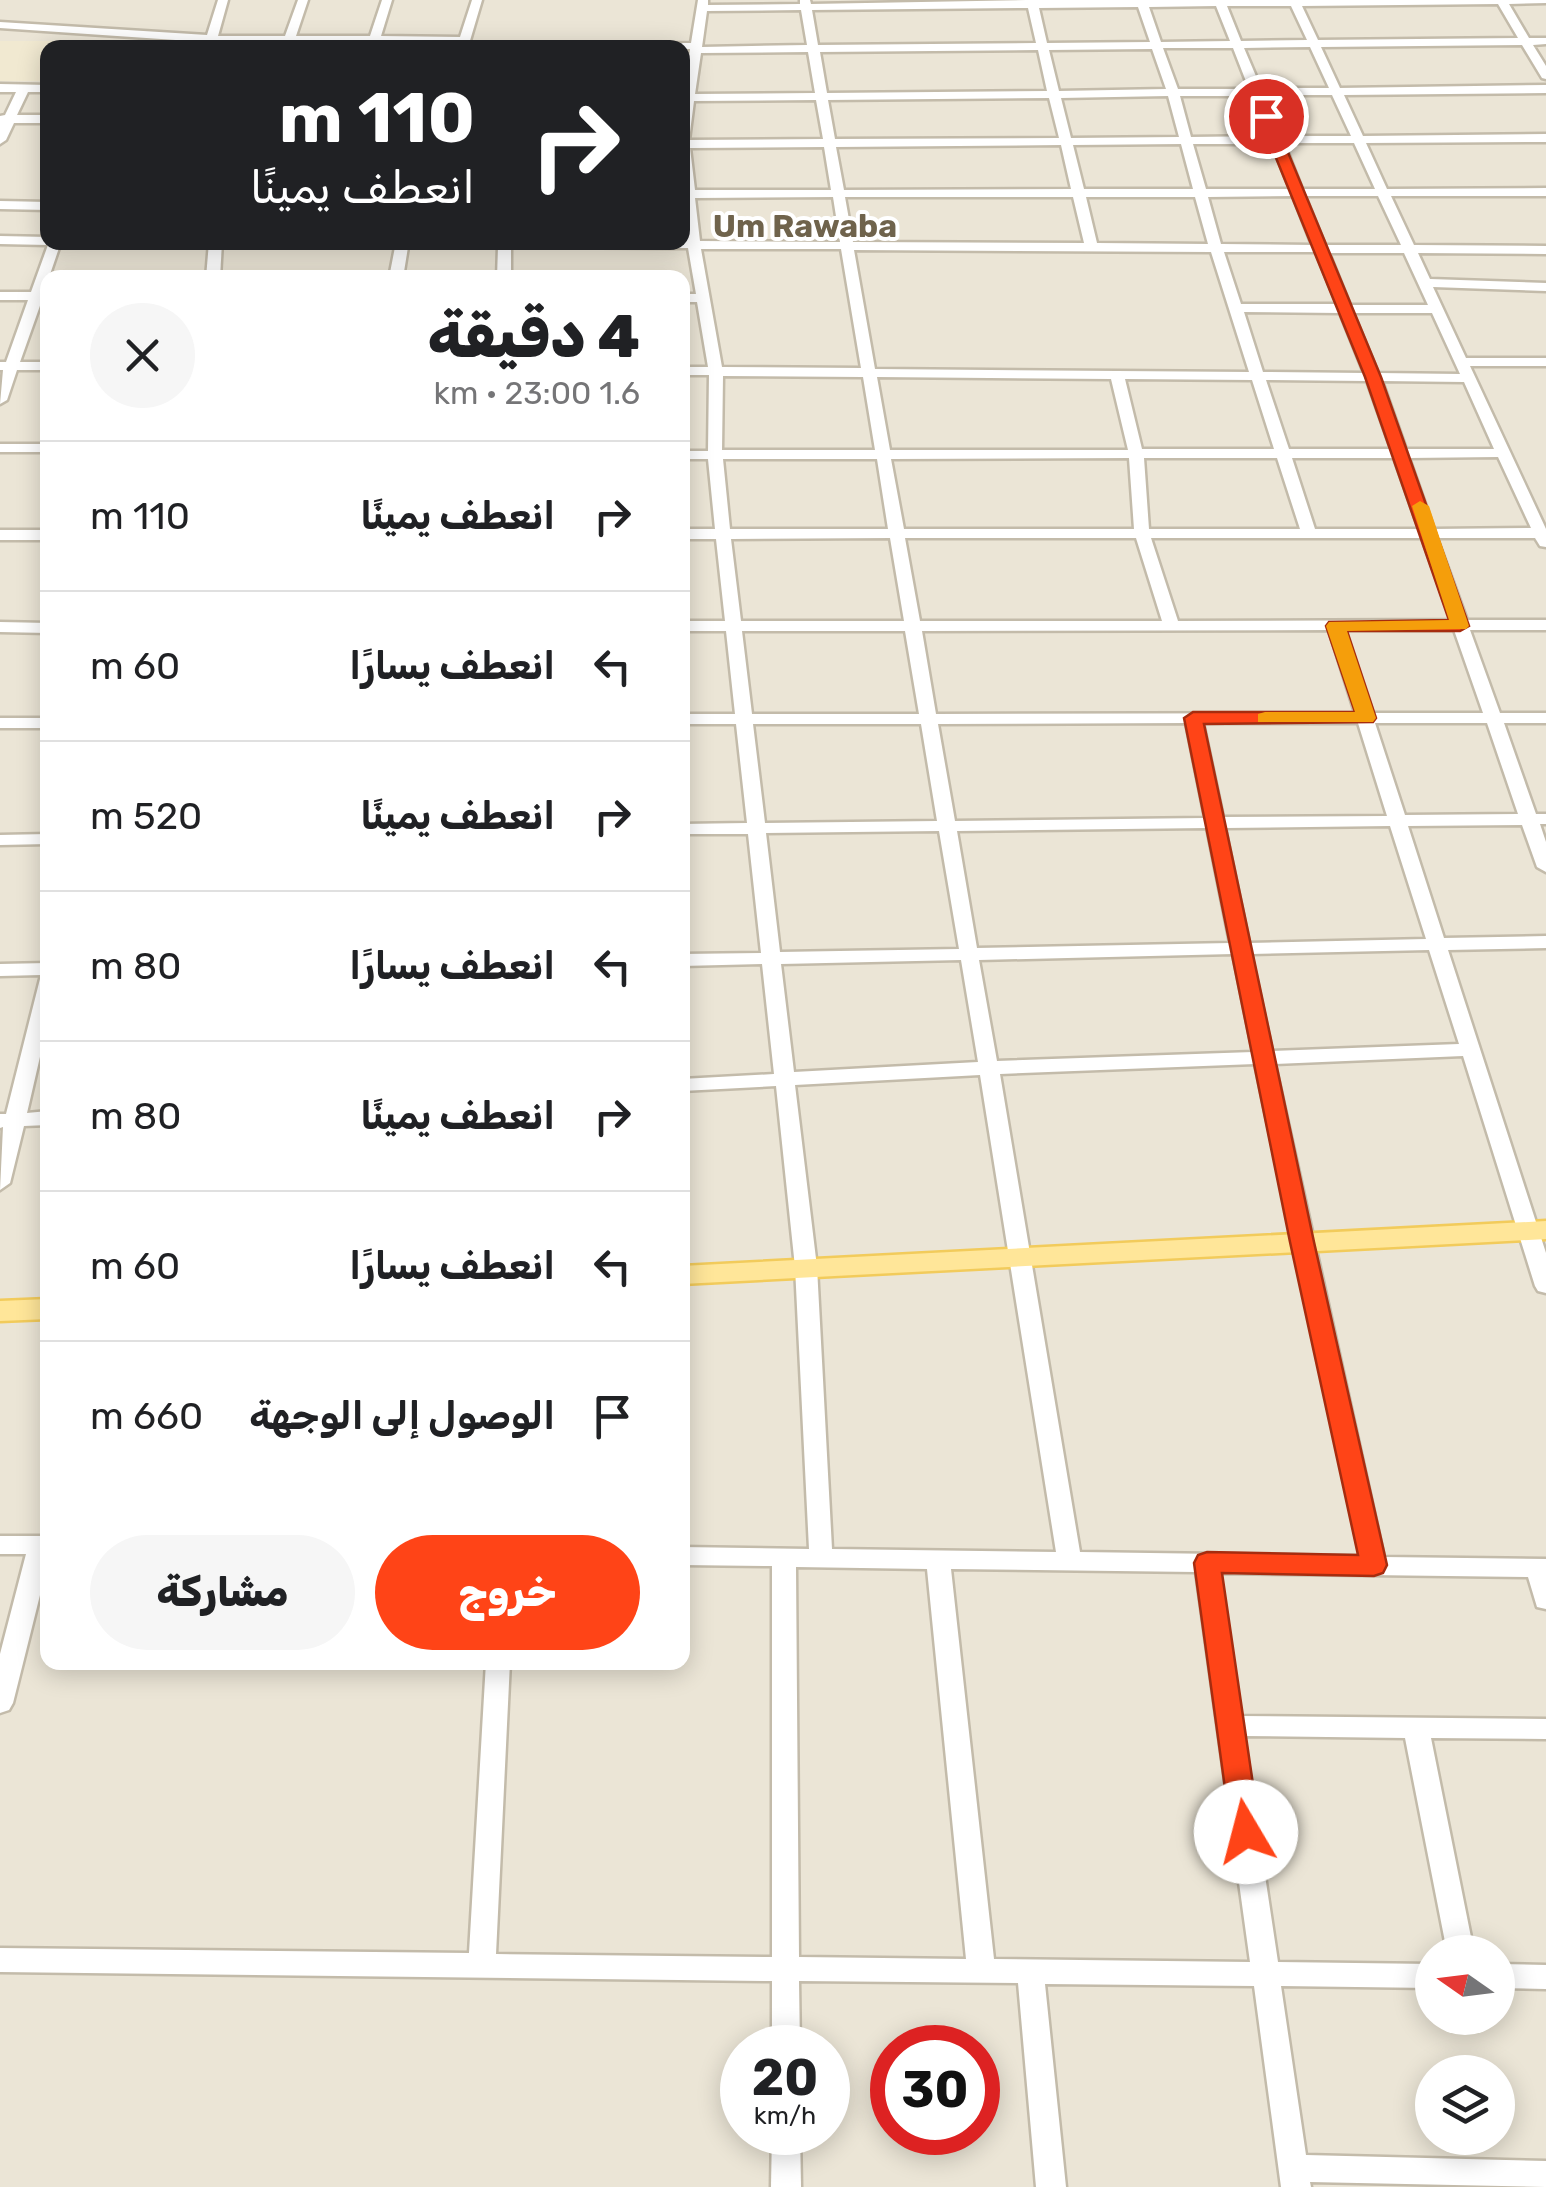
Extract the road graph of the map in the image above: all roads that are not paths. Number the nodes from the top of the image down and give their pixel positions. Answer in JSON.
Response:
{"nodes":[{"id":1,"x":223,"y":0,"type":"edge"},
{"id":2,"x":303,"y":0,"type":"edge"},
{"id":3,"x":387,"y":0,"type":"edge"},
{"id":4,"x":477,"y":0,"type":"edge"},
{"id":5,"x":1502,"y":0,"type":"edge"},
{"id":6,"x":1546,"y":0,"type":"edge"},
{"id":7,"x":1295,"y":1,"type":"edge"},
{"id":8,"x":1032,"y":2,"type":"edge"},
{"id":9,"x":1141,"y":2,"type":"edge"},
{"id":10,"x":1220,"y":2,"type":"edge"},
{"id":11,"x":703,"y":4,"type":"edge"},
{"id":12,"x":806,"y":4,"type":"edge"},
{"id":13,"x":0,"y":25,"type":"edge"},
{"id":14,"x":176,"y":40,"type":"edge"},
{"id":15,"x":212,"y":40,"type":"edge"},
{"id":16,"x":289,"y":40,"type":"edge"},
{"id":17,"x":374,"y":40,"type":"edge"},
{"id":18,"x":465,"y":40,"type":"edge"},
{"id":19,"x":1526,"y":41,"type":"junction"},
{"id":20,"x":1546,"y":41,"type":"edge"},
{"id":21,"x":1315,"y":46,"type":"junction"},
{"id":22,"x":1236,"y":47,"type":"junction"},
{"id":23,"x":690,"y":48,"type":"edge"},
{"id":24,"x":696,"y":48,"type":"junction"},
{"id":25,"x":1157,"y":48,"type":"junction"},
{"id":26,"x":1042,"y":49,"type":"junction"},
{"id":27,"x":814,"y":50,"type":"junction"},
{"id":28,"x":1546,"y":76,"type":"edge"},
{"id":29,"x":690,"y":79,"type":"edge"},
{"id":30,"x":0,"y":88,"type":"edge"},
{"id":31,"x":24,"y":88,"type":"junction"},
{"id":32,"x":40,"y":89,"type":"edge"},
{"id":33,"x":1546,"y":89,"type":"edge"},
{"id":34,"x":1336,"y":91,"type":"junction"},
{"id":35,"x":1256,"y":92,"type":"junction"},
{"id":36,"x":1174,"y":93,"type":"junction"},
{"id":37,"x":1054,"y":94,"type":"junction"},
{"id":38,"x":690,"y":95,"type":"edge"},
{"id":39,"x":822,"y":97,"type":"junction"},
{"id":40,"x":6,"y":119,"type":"edge"},
{"id":41,"x":40,"y":119,"type":"edge"},
{"id":42,"x":1546,"y":138,"type":"edge"},
{"id":43,"x":0,"y":140,"type":"edge"},
{"id":44,"x":1276,"y":140,"type":"junction"},
{"id":45,"x":1359,"y":140,"type":"junction"},
{"id":46,"x":1184,"y":141,"type":"junction"},
{"id":47,"x":1064,"y":142,"type":"junction"},
{"id":48,"x":690,"y":144,"type":"edge"},
{"id":49,"x":830,"y":144,"type":"junction"},
{"id":50,"x":1546,"y":192,"type":"edge"},
{"id":51,"x":690,"y":194,"type":"edge"},
{"id":52,"x":839,"y":194,"type":"junction"},
{"id":53,"x":1078,"y":194,"type":"junction"},
{"id":54,"x":1200,"y":194,"type":"junction"},
{"id":55,"x":1296,"y":194,"type":"junction"},
{"id":56,"x":1384,"y":194,"type":"junction"},
{"id":57,"x":690,"y":204,"type":"edge"},
{"id":58,"x":0,"y":205,"type":"edge"},
{"id":59,"x":40,"y":206,"type":"edge"},
{"id":60,"x":0,"y":240,"type":"edge"},
{"id":61,"x":40,"y":240,"type":"edge"},
{"id":62,"x":690,"y":246,"type":"edge"},
{"id":63,"x":694,"y":246,"type":"junction"},
{"id":64,"x":848,"y":246,"type":"junction"},
{"id":65,"x":1092,"y":248,"type":"junction"},
{"id":66,"x":1216,"y":248,"type":"junction"},
{"id":67,"x":1321,"y":248,"type":"junction"},
{"id":68,"x":1409,"y":249,"type":"junction"},
{"id":69,"x":1546,"y":250,"type":"edge"},
{"id":70,"x":1425,"y":283,"type":"junction"},
{"id":71,"x":1546,"y":287,"type":"edge"},
{"id":72,"x":0,"y":296,"type":"edge"},
{"id":73,"x":40,"y":296,"type":"edge"},
{"id":74,"x":690,"y":298,"type":"edge"},
{"id":75,"x":703,"y":298,"type":"junction"},
{"id":76,"x":40,"y":300,"type":"edge"},
{"id":77,"x":1237,"y":308,"type":"junction"},
{"id":78,"x":1346,"y":309,"type":"junction"},
{"id":79,"x":1437,"y":309,"type":"junction"},
{"id":80,"x":1462,"y":362,"type":"junction"},
{"id":81,"x":1546,"y":362,"type":"edge"},
{"id":82,"x":6,"y":366,"type":"edge"},
{"id":83,"x":40,"y":366,"type":"edge"},
{"id":84,"x":869,"y":370,"type":"junction"},
{"id":85,"x":690,"y":372,"type":"edge"},
{"id":86,"x":716,"y":372,"type":"junction"},
{"id":87,"x":1117,"y":374,"type":"junction"},
{"id":88,"x":1260,"y":376,"type":"junction"},
{"id":89,"x":1373,"y":377,"type":"junction"},
{"id":90,"x":1469,"y":378,"type":"junction"},
{"id":91,"x":0,"y":400,"type":"edge"},
{"id":92,"x":0,"y":448,"type":"edge"},
{"id":93,"x":40,"y":448,"type":"edge"},
{"id":94,"x":1401,"y":453,"type":"junction"},
{"id":95,"x":1504,"y":453,"type":"junction"},
{"id":96,"x":884,"y":454,"type":"junction"},
{"id":97,"x":1136,"y":454,"type":"junction"},
{"id":98,"x":1285,"y":454,"type":"junction"},
{"id":99,"x":690,"y":455,"type":"edge"},
{"id":100,"x":715,"y":455,"type":"junction"},
{"id":101,"x":1309,"y":533,"type":"junction"},
{"id":102,"x":1430,"y":533,"type":"junction"},
{"id":103,"x":40,"y":534,"type":"edge"},
{"id":104,"x":690,"y":534,"type":"edge"},
{"id":105,"x":723,"y":534,"type":"junction"},
{"id":106,"x":897,"y":534,"type":"junction"},
{"id":107,"x":1142,"y":534,"type":"junction"},
{"id":108,"x":0,"y":535,"type":"edge"},
{"id":109,"x":1543,"y":539,"type":"edge"},
{"id":110,"x":690,"y":626,"type":"edge"},
{"id":111,"x":733,"y":626,"type":"junction"},
{"id":112,"x":913,"y":626,"type":"junction"},
{"id":113,"x":1171,"y":626,"type":"junction"},
{"id":114,"x":1336,"y":626,"type":"junction"},
{"id":115,"x":1460,"y":626,"type":"junction"},
{"id":116,"x":1546,"y":626,"type":"edge"},
{"id":117,"x":0,"y":628,"type":"edge"},
{"id":118,"x":40,"y":628,"type":"edge"},
{"id":119,"x":744,"y":718,"type":"junction"},
{"id":120,"x":929,"y":718,"type":"junction"},
{"id":121,"x":1193,"y":718,"type":"junction"},
{"id":122,"x":1366,"y":718,"type":"junction"},
{"id":123,"x":1494,"y":718,"type":"junction"},
{"id":124,"x":1546,"y":718,"type":"edge"},
{"id":125,"x":690,"y":719,"type":"edge"},
{"id":126,"x":40,"y":723,"type":"edge"},
{"id":127,"x":0,"y":724,"type":"edge"},
{"id":128,"x":1538,"y":820,"type":"edge"},
{"id":129,"x":1395,"y":821,"type":"junction"},
{"id":130,"x":1215,"y":823,"type":"junction"},
{"id":131,"x":947,"y":826,"type":"junction"},
{"id":132,"x":756,"y":828,"type":"junction"},
{"id":133,"x":690,"y":829,"type":"edge"},
{"id":134,"x":40,"y":839,"type":"edge"},
{"id":135,"x":0,"y":840,"type":"edge"},
{"id":136,"x":1546,"y":867,"type":"edge"},
{"id":137,"x":1546,"y":942,"type":"edge"},
{"id":138,"x":1434,"y":944,"type":"junction"},
{"id":139,"x":1241,"y":948,"type":"junction"},
{"id":140,"x":969,"y":954,"type":"junction"},
{"id":141,"x":771,"y":958,"type":"junction"},
{"id":142,"x":690,"y":960,"type":"edge"},
{"id":143,"x":0,"y":970,"type":"edge"},
{"id":144,"x":40,"y":970,"type":"edge"},
{"id":145,"x":40,"y":1007,"type":"edge"},
{"id":146,"x":1469,"y":1050,"type":"junction"},
{"id":147,"x":1264,"y":1060,"type":"junction"},
{"id":148,"x":988,"y":1068,"type":"junction"},
{"id":149,"x":785,"y":1080,"type":"junction"},
{"id":150,"x":690,"y":1085,"type":"edge"},
{"id":151,"x":40,"y":1118,"type":"edge"},
{"id":152,"x":8,"y":1120,"type":"edge"},
{"id":153,"x":0,"y":1183,"type":"edge"},
{"id":154,"x":1538,"y":1230,"type":"edge"},
{"id":155,"x":1302,"y":1242,"type":"junction"},
{"id":156,"x":1021,"y":1256,"type":"junction"},
{"id":157,"x":806,"y":1267,"type":"junction"},
{"id":158,"x":690,"y":1274,"type":"edge"},
{"id":159,"x":1546,"y":1286,"type":"edge"},
{"id":160,"x":40,"y":1310,"type":"edge"},
{"id":161,"x":0,"y":1312,"type":"edge"},
{"id":162,"x":0,"y":1544,"type":"edge"},
{"id":163,"x":40,"y":1545,"type":"edge"},
{"id":164,"x":690,"y":1556,"type":"edge"},
{"id":165,"x":784,"y":1556,"type":"junction"},
{"id":166,"x":821,"y":1557,"type":"junction"},
{"id":167,"x":40,"y":1559,"type":"edge"},
{"id":168,"x":938,"y":1559,"type":"junction"},
{"id":169,"x":1069,"y":1560,"type":"junction"},
{"id":170,"x":1207,"y":1563,"type":"junction"},
{"id":171,"x":1374,"y":1565,"type":"junction"},
{"id":172,"x":1541,"y":1568,"type":"edge"},
{"id":173,"x":1546,"y":1600,"type":"edge"},
{"id":174,"x":498,"y":1670,"type":"edge"},
{"id":175,"x":0,"y":1703,"type":"edge"},
{"id":176,"x":1230,"y":1726,"type":"junction"},
{"id":177,"x":1416,"y":1728,"type":"junction"},
{"id":178,"x":1546,"y":1729,"type":"edge"},
{"id":179,"x":1458,"y":1935,"type":"edge"},
{"id":180,"x":0,"y":1960,"type":"edge"},
{"id":181,"x":482,"y":1964,"type":"junction"},
{"id":182,"x":786,"y":1967,"type":"junction"},
{"id":183,"x":981,"y":1969,"type":"junction"},
{"id":184,"x":1030,"y":1970,"type":"junction"},
{"id":185,"x":1265,"y":1973,"type":"junction"},
{"id":186,"x":1415,"y":1976,"type":"edge"},
{"id":187,"x":1515,"y":1976,"type":"edge"},
{"id":188,"x":1546,"y":1977,"type":"edge"},
{"id":189,"x":786,"y":2025,"type":"edge"},
{"id":190,"x":786,"y":2155,"type":"edge"},
{"id":191,"x":1546,"y":2174,"type":"edge"},
{"id":192,"x":1294,"y":2178,"type":"edge"},
{"id":193,"x":786,"y":2187,"type":"edge"},
{"id":194,"x":1051,"y":2187,"type":"edge"}],
"edges":[{"from":1,"to":15,"type":"street"},
{"from":2,"to":16,"type":"street"},
{"from":3,"to":17,"type":"street"},
{"from":4,"to":18,"type":"street"},
{"from":5,"to":6,"type":"street"},
{"from":5,"to":7,"type":"street"},
{"from":5,"to":19,"type":"street"},
{"from":7,"to":10,"type":"street"},
{"from":7,"to":21,"type":"street"},
{"from":8,"to":9,"type":"street"},
{"from":8,"to":12,"type":"street"},
{"from":8,"to":26,"type":"street"},
{"from":9,"to":10,"type":"street"},
{"from":9,"to":25,"type":"street"},
{"from":10,"to":22,"type":"street"},
{"from":11,"to":12,"type":"street"},
{"from":11,"to":24,"type":"street"},
{"from":12,"to":27,"type":"street"},
{"from":13,"to":14,"type":"street"},
{"from":19,"to":20,"type":"street"},
{"from":19,"to":21,"type":"street"},
{"from":19,"to":28,"type":"street"},
{"from":21,"to":22,"type":"street"},
{"from":21,"to":34,"type":"street"},
{"from":22,"to":25,"type":"street"},
{"from":22,"to":35,"type":"street"},
{"from":23,"to":24,"type":"street"},
{"from":24,"to":27,"type":"street"},
{"from":24,"to":29,"type":"street"},
{"from":25,"to":26,"type":"street"},
{"from":25,"to":36,"type":"street"},
{"from":26,"to":27,"type":"street"},
{"from":26,"to":37,"type":"street"},
{"from":27,"to":39,"type":"street"},
{"from":30,"to":31,"type":"street"},
{"from":31,"to":32,"type":"street"},
{"from":31,"to":40,"type":"street"},
{"from":33,"to":34,"type":"street"},
{"from":34,"to":35,"type":"street"},
{"from":34,"to":45,"type":"street"},
{"from":35,"to":36,"type":"street"},
{"from":35,"to":44,"type":"street"},
{"from":36,"to":37,"type":"street"},
{"from":36,"to":46,"type":"street"},
{"from":37,"to":39,"type":"street"},
{"from":37,"to":47,"type":"street"},
{"from":38,"to":39,"type":"street"},
{"from":39,"to":49,"type":"street"},
{"from":40,"to":41,"type":"street"},
{"from":40,"to":43,"type":"street"},
{"from":42,"to":45,"type":"street"},
{"from":44,"to":45,"type":"street"},
{"from":44,"to":46,"type":"street"},
{"from":44,"to":55,"type":"street"},
{"from":45,"to":56,"type":"street"},
{"from":46,"to":47,"type":"street"},
{"from":46,"to":54,"type":"street"},
{"from":47,"to":49,"type":"street"},
{"from":47,"to":53,"type":"street"},
{"from":48,"to":49,"type":"street"},
{"from":49,"to":52,"type":"street"},
{"from":50,"to":56,"type":"street"},
{"from":51,"to":52,"type":"street"},
{"from":52,"to":53,"type":"street"},
{"from":52,"to":64,"type":"street"},
{"from":53,"to":54,"type":"street"},
{"from":53,"to":65,"type":"street"},
{"from":54,"to":55,"type":"street"},
{"from":54,"to":66,"type":"street"},
{"from":55,"to":56,"type":"street"},
{"from":55,"to":67,"type":"street"},
{"from":56,"to":68,"type":"street"},
{"from":57,"to":63,"type":"street"},
{"from":58,"to":59,"type":"street"},
{"from":60,"to":61,"type":"street"},
{"from":62,"to":63,"type":"street"},
{"from":63,"to":64,"type":"street"},
{"from":63,"to":75,"type":"street"},
{"from":64,"to":65,"type":"street"},
{"from":64,"to":84,"type":"street"},
{"from":65,"to":66,"type":"street"},
{"from":66,"to":67,"type":"street"},
{"from":66,"to":77,"type":"street"},
{"from":67,"to":68,"type":"street"},
{"from":67,"to":78,"type":"street"},
{"from":68,"to":69,"type":"street"},
{"from":68,"to":70,"type":"street"},
{"from":70,"to":71,"type":"street"},
{"from":70,"to":79,"type":"street"},
{"from":72,"to":73,"type":"street"},
{"from":74,"to":75,"type":"street"},
{"from":75,"to":86,"type":"street"},
{"from":76,"to":82,"type":"street"},
{"from":77,"to":78,"type":"street"},
{"from":77,"to":88,"type":"street"},
{"from":78,"to":79,"type":"street"},
{"from":78,"to":89,"type":"street"},
{"from":79,"to":80,"type":"street"},
{"from":80,"to":81,"type":"street"},
{"from":80,"to":90,"type":"street"},
{"from":82,"to":83,"type":"street"},
{"from":82,"to":91,"type":"street"},
{"from":84,"to":86,"type":"street"},
{"from":84,"to":87,"type":"street"},
{"from":84,"to":96,"type":"street"},
{"from":85,"to":86,"type":"street"},
{"from":86,"to":100,"type":"street"},
{"from":87,"to":88,"type":"street"},
{"from":87,"to":97,"type":"street"},
{"from":88,"to":89,"type":"street"},
{"from":88,"to":98,"type":"street"},
{"from":89,"to":90,"type":"street"},
{"from":89,"to":94,"type":"street"},
{"from":90,"to":95,"type":"street"},
{"from":92,"to":93,"type":"street"},
{"from":94,"to":95,"type":"street"},
{"from":94,"to":98,"type":"street"},
{"from":94,"to":102,"type":"street"},
{"from":95,"to":109,"type":"street"},
{"from":96,"to":97,"type":"street"},
{"from":96,"to":100,"type":"street"},
{"from":96,"to":106,"type":"street"},
{"from":97,"to":98,"type":"street"},
{"from":97,"to":107,"type":"street"},
{"from":98,"to":101,"type":"street"},
{"from":99,"to":100,"type":"street"},
{"from":100,"to":105,"type":"street"},
{"from":101,"to":102,"type":"street"},
{"from":101,"to":107,"type":"street"},
{"from":102,"to":109,"type":"street"},
{"from":102,"to":115,"type":"street"},
{"from":103,"to":108,"type":"street"},
{"from":104,"to":105,"type":"street"},
{"from":105,"to":106,"type":"street"},
{"from":105,"to":111,"type":"street"},
{"from":106,"to":107,"type":"street"},
{"from":106,"to":112,"type":"street"},
{"from":107,"to":113,"type":"street"},
{"from":110,"to":111,"type":"street"},
{"from":111,"to":112,"type":"street"},
{"from":111,"to":119,"type":"street"},
{"from":112,"to":113,"type":"street"},
{"from":112,"to":120,"type":"street"},
{"from":113,"to":114,"type":"street"},
{"from":114,"to":115,"type":"street"},
{"from":114,"to":122,"type":"street"},
{"from":115,"to":116,"type":"street"},
{"from":115,"to":123,"type":"street"},
{"from":117,"to":118,"type":"street"},
{"from":119,"to":120,"type":"street"},
{"from":119,"to":125,"type":"street"},
{"from":119,"to":132,"type":"street"},
{"from":120,"to":121,"type":"street"},
{"from":120,"to":131,"type":"street"},
{"from":121,"to":122,"type":"street"},
{"from":121,"to":130,"type":"street"},
{"from":122,"to":123,"type":"street"},
{"from":122,"to":129,"type":"street"},
{"from":123,"to":124,"type":"street"},
{"from":123,"to":128,"type":"street"},
{"from":126,"to":127,"type":"street"},
{"from":128,"to":129,"type":"street"},
{"from":128,"to":136,"type":"street"},
{"from":129,"to":130,"type":"street"},
{"from":129,"to":138,"type":"street"},
{"from":130,"to":131,"type":"street"},
{"from":130,"to":139,"type":"street"},
{"from":131,"to":132,"type":"street"},
{"from":131,"to":140,"type":"street"},
{"from":132,"to":133,"type":"street"},
{"from":132,"to":141,"type":"street"},
{"from":134,"to":135,"type":"street"},
{"from":137,"to":138,"type":"street"},
{"from":138,"to":139,"type":"street"},
{"from":138,"to":146,"type":"street"},
{"from":139,"to":140,"type":"street"},
{"from":139,"to":147,"type":"street"},
{"from":140,"to":141,"type":"street"},
{"from":140,"to":148,"type":"street"},
{"from":141,"to":142,"type":"street"},
{"from":141,"to":149,"type":"street"},
{"from":143,"to":144,"type":"street"},
{"from":145,"to":152,"type":"street"},
{"from":146,"to":147,"type":"street"},
{"from":146,"to":154,"type":"street"},
{"from":147,"to":148,"type":"street"},
{"from":147,"to":155,"type":"street"},
{"from":148,"to":149,"type":"street"},
{"from":148,"to":156,"type":"street"},
{"from":149,"to":150,"type":"street"},
{"from":149,"to":157,"type":"street"},
{"from":151,"to":152,"type":"street"},
{"from":152,"to":153,"type":"street"},
{"from":154,"to":155,"type":"main road"},
{"from":154,"to":159,"type":"street"},
{"from":155,"to":156,"type":"main road"},
{"from":155,"to":171,"type":"street"},
{"from":156,"to":157,"type":"main road"},
{"from":156,"to":169,"type":"street"},
{"from":157,"to":158,"type":"main road"},
{"from":157,"to":166,"type":"street"},
{"from":160,"to":161,"type":"main road"},
{"from":162,"to":163,"type":"street"},
{"from":164,"to":165,"type":"street"},
{"from":165,"to":166,"type":"street"},
{"from":165,"to":182,"type":"street"},
{"from":166,"to":168,"type":"street"},
{"from":167,"to":175,"type":"street"},
{"from":168,"to":169,"type":"street"},
{"from":168,"to":183,"type":"street"},
{"from":169,"to":170,"type":"street"},
{"from":170,"to":171,"type":"street"},
{"from":170,"to":176,"type":"street"},
{"from":171,"to":172,"type":"street"},
{"from":172,"to":173,"type":"street"},
{"from":174,"to":181,"type":"street"},
{"from":176,"to":177,"type":"street"},
{"from":176,"to":185,"type":"street"},
{"from":177,"to":178,"type":"street"},
{"from":177,"to":179,"type":"street"},
{"from":180,"to":181,"type":"street"},
{"from":181,"to":182,"type":"street"},
{"from":182,"to":183,"type":"street"},
{"from":182,"to":189,"type":"street"},
{"from":183,"to":184,"type":"street"},
{"from":184,"to":185,"type":"street"},
{"from":184,"to":194,"type":"street"},
{"from":185,"to":186,"type":"street"},
{"from":185,"to":192,"type":"street"},
{"from":187,"to":188,"type":"street"},
{"from":190,"to":193,"type":"street"},
{"from":191,"to":192,"type":"street"}]}
